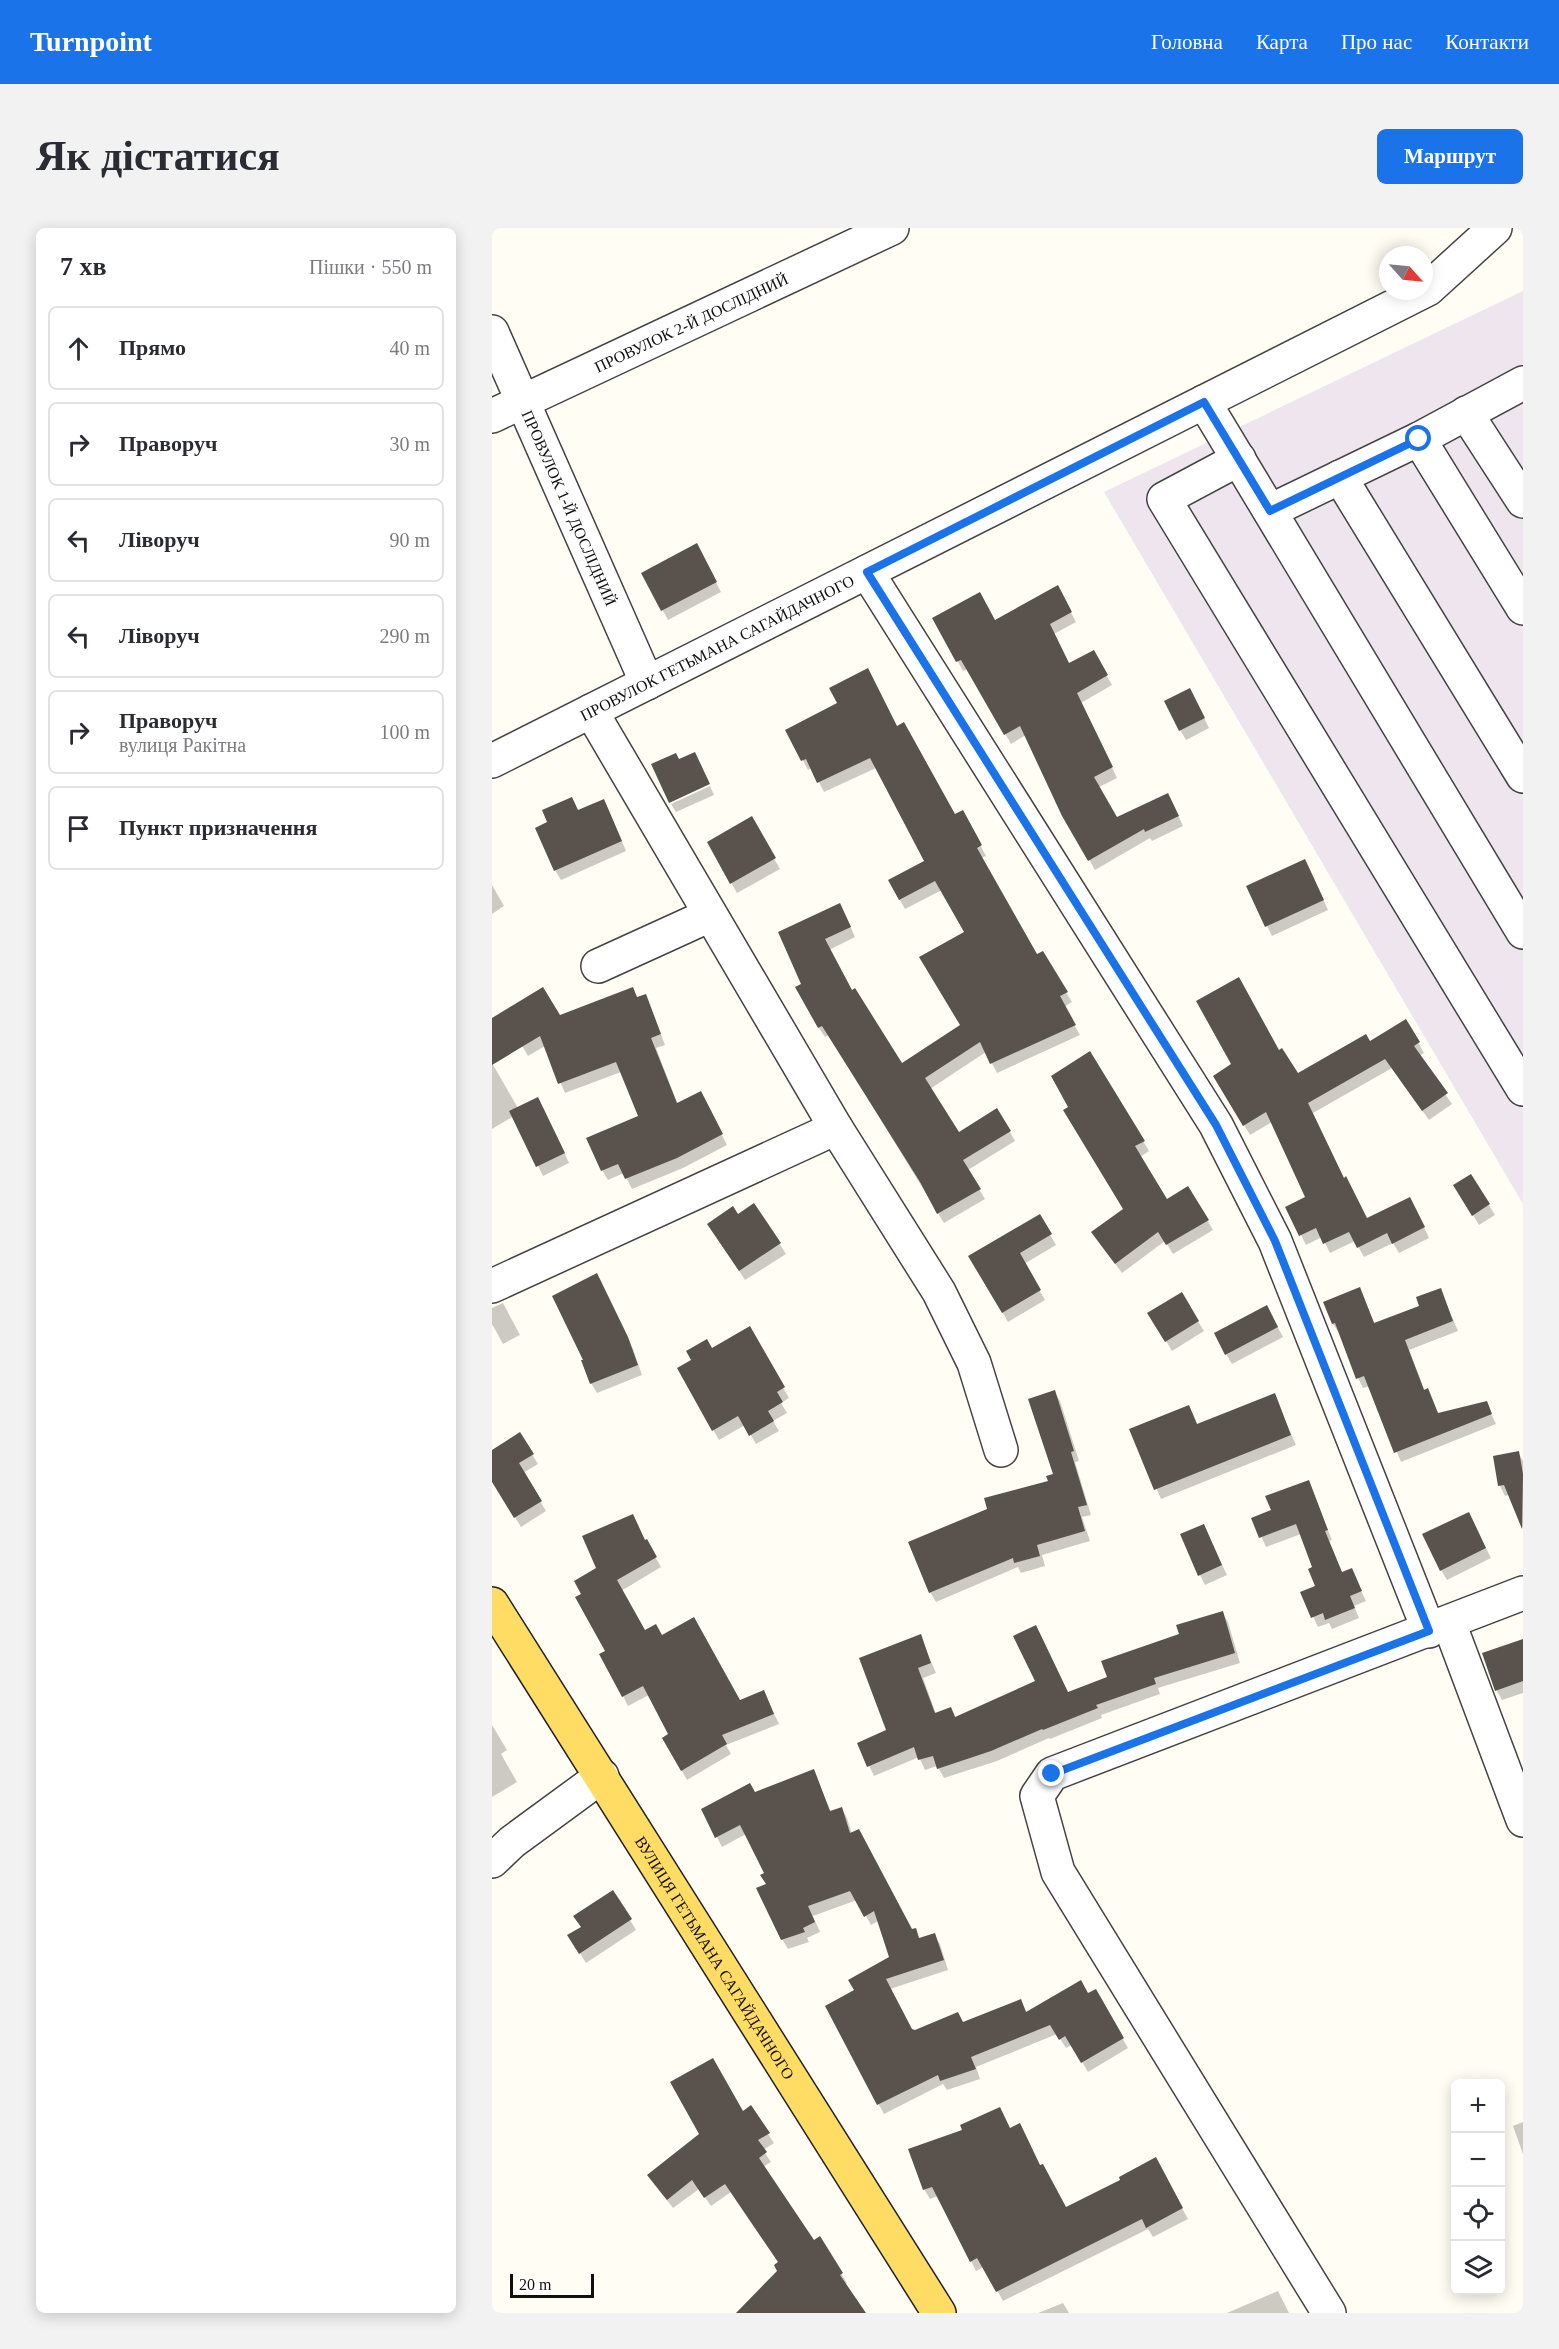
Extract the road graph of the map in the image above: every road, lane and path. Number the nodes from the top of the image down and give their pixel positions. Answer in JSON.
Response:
{"nodes":[{"id":1,"x":892,"y":228,"type":"edge"},
{"id":2,"x":1495,"y":228,"type":"edge"},
{"id":3,"x":492,"y":332,"type":"edge"},
{"id":4,"x":1523,"y":383,"type":"edge"},
{"id":5,"x":1204,"y":402,"type":"junction"},
{"id":6,"x":524,"y":403,"type":"junction"},
{"id":7,"x":1466,"y":413,"type":"junction"},
{"id":8,"x":492,"y":416,"type":"edge"},
{"id":9,"x":1419,"y":439,"type":"junction"},
{"id":10,"x":1239,"y":459,"type":"junction"},
{"id":11,"x":1340,"y":477,"type":"junction"},
{"id":12,"x":1523,"y":501,"type":"edge"},
{"id":13,"x":1270,"y":511,"type":"junction"},
{"id":14,"x":867,"y":572,"type":"junction"},
{"id":15,"x":1523,"y":608,"type":"edge"},
{"id":16,"x":647,"y":683,"type":"junction"},
{"id":17,"x":591,"y":711,"type":"junction"},
{"id":18,"x":492,"y":761,"type":"edge"},
{"id":19,"x":1523,"y":776,"type":"edge"},
{"id":20,"x":710,"y":915,"type":"junction"},
{"id":21,"x":1523,"y":932,"type":"edge"},
{"id":22,"x":598,"y":966,"type":"dead end"},
{"id":23,"x":1523,"y":1089,"type":"edge"},
{"id":24,"x":836,"y":1128,"type":"junction"},
{"id":25,"x":492,"y":1286,"type":"edge"},
{"id":26,"x":1001,"y":1450,"type":"dead end"},
{"id":27,"x":1523,"y":1593,"type":"edge"},
{"id":28,"x":492,"y":1604,"type":"edge"},
{"id":29,"x":1439,"y":1627,"type":"junction"},
{"id":30,"x":602,"y":1776,"type":"junction"},
{"id":31,"x":1523,"y":1820,"type":"edge"},
{"id":32,"x":492,"y":1861,"type":"edge"},
{"id":33,"x":939,"y":2313,"type":"edge"},
{"id":34,"x":1329,"y":2313,"type":"edge"}],
"edges":[{"from":1,"to":6,"type":"street","name":"ПРОВУЛОК 2-Й ДОСЛІДНИЙ"},
{"from":2,"to":5,"type":"street","name":"ПРОВУЛОК ГЕТЬМАНА САГАЙДАЧНОГО"},
{"from":3,"to":6,"type":"street","name":"ПРОВУЛОК 1-Й ДОСЛІДНИЙ"},
{"from":4,"to":7,"type":"street"},
{"from":5,"to":10,"type":"street"},
{"from":5,"to":14,"type":"street","name":"ПРОВУЛОК ГЕТЬМАНА САГАЙДАЧНОГО"},
{"from":6,"to":8,"type":"street","name":"ПРОВУЛОК 2-Й ДОСЛІДНИЙ"},
{"from":6,"to":16,"type":"street","name":"ПРОВУЛОК 1-Й ДОСЛІДНИЙ"},
{"from":7,"to":9,"type":"street"},
{"from":7,"to":12,"type":"street"},
{"from":9,"to":11,"type":"street"},
{"from":9,"to":15,"type":"street"},
{"from":10,"to":13,"type":"street"},
{"from":10,"to":23,"type":"street"},
{"from":11,"to":13,"type":"street"},
{"from":11,"to":19,"type":"street"},
{"from":13,"to":21,"type":"street"},
{"from":14,"to":16,"type":"street","name":"ПРОВУЛОК ГЕТЬМАНА САГАЙДАЧНОГО"},
{"from":14,"to":29,"type":"street"},
{"from":16,"to":17,"type":"street","name":"ПРОВУЛОК ГЕТЬМАНА САГАЙДАЧНОГО"},
{"from":17,"to":18,"type":"street","name":"ПРОВУЛОК ГЕТЬМАНА САГАЙДАЧНОГО"},
{"from":17,"to":20,"type":"street"},
{"from":20,"to":22,"type":"street"},
{"from":20,"to":24,"type":"street"},
{"from":24,"to":25,"type":"street"},
{"from":24,"to":26,"type":"street"},
{"from":27,"to":29,"type":"street"},
{"from":28,"to":30,"type":"main road","name":"ВУЛИЦЯ ГЕТЬМАНА САГАЙДАЧНОГО"},
{"from":29,"to":31,"type":"street"},
{"from":29,"to":34,"type":"street"},
{"from":30,"to":32,"type":"street"},
{"from":30,"to":33,"type":"main road","name":"ВУЛИЦЯ ГЕТЬМАНА САГАЙДАЧНОГО"}]}
